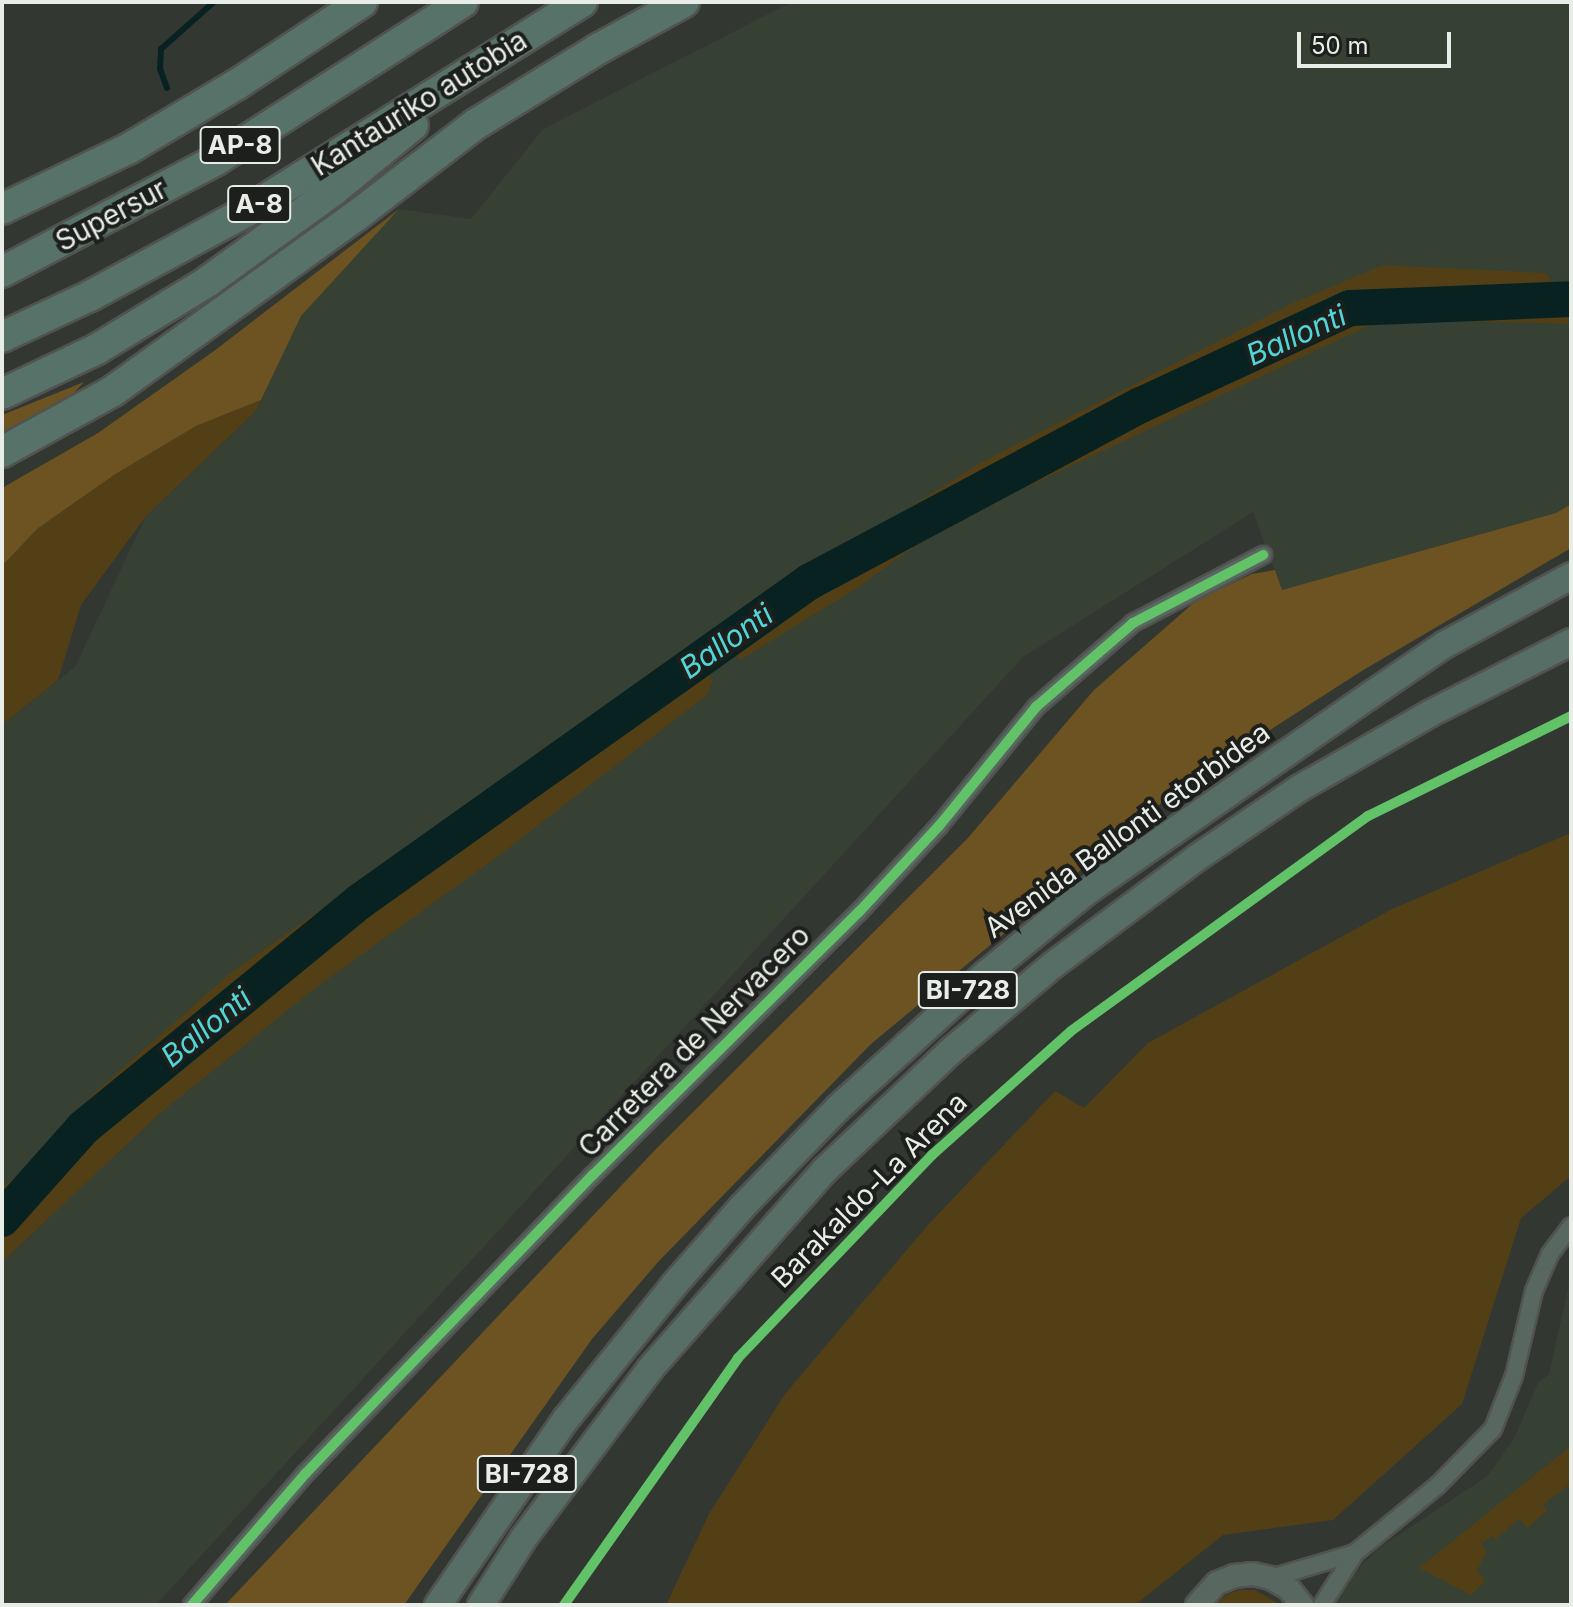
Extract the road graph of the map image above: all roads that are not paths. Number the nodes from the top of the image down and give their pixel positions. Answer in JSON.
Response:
{"nodes":[{"id":1,"x":362,"y":2,"type":"edge"},
{"id":2,"x":463,"y":2,"type":"edge"},
{"id":3,"x":582,"y":2,"type":"edge"},
{"id":4,"x":684,"y":2,"type":"edge"},
{"id":5,"x":504,"y":49,"type":"junction"},
{"id":6,"x":2,"y":209,"type":"edge"},
{"id":7,"x":2,"y":272,"type":"edge"},
{"id":8,"x":2,"y":337,"type":"edge"},
{"id":9,"x":113,"y":391,"type":"junction"},
{"id":10,"x":2,"y":394,"type":"edge"},
{"id":11,"x":2,"y":452,"type":"edge"},
{"id":12,"x":2,"y":474,"type":"edge"},
{"id":13,"x":1263,"y":555,"type":"dead end"},
{"id":14,"x":1571,"y":576,"type":"edge"},
{"id":15,"x":1571,"y":642,"type":"edge"},
{"id":16,"x":1571,"y":1226,"type":"edge"},
{"id":17,"x":1355,"y":1553,"type":"junction"},
{"id":18,"x":1271,"y":1578,"type":"junction"},
{"id":19,"x":192,"y":1605,"type":"edge"},
{"id":20,"x":438,"y":1605,"type":"edge"},
{"id":21,"x":481,"y":1605,"type":"edge"},
{"id":22,"x":1197,"y":1605,"type":"edge"},
{"id":23,"x":1302,"y":1605,"type":"edge"},
{"id":24,"x":1322,"y":1605,"type":"edge"}],
"edges":[{"from":1,"to":6,"type":"highway"},
{"from":2,"to":7,"type":"highway","name":"Supersur","number":"AP-8"},
{"from":3,"to":5,"type":"highway","name":"Kantauriko autobia","number":"A-8"},
{"from":4,"to":9,"type":"highway"},
{"from":5,"to":8,"type":"highway","name":"Kantauriko autobia","number":"A-8"},
{"from":5,"to":10,"type":"highway"},
{"from":9,"to":11,"type":"highway"},
{"from":9,"to":12,"type":"highway"},
{"from":13,"to":19,"type":"street","name":"Carretera de Nervacero"},
{"from":14,"to":20,"type":"main road","name":"Avenida Ballonti etorbidea","number":"BI-728"},
{"from":15,"to":21,"type":"main road","number":"BI-728"},
{"from":16,"to":17,"type":"street"},
{"from":17,"to":18,"type":"street"},
{"from":17,"to":24,"type":"street"},
{"from":18,"to":22,"type":"street"},
{"from":18,"to":23,"type":"street"}]}
